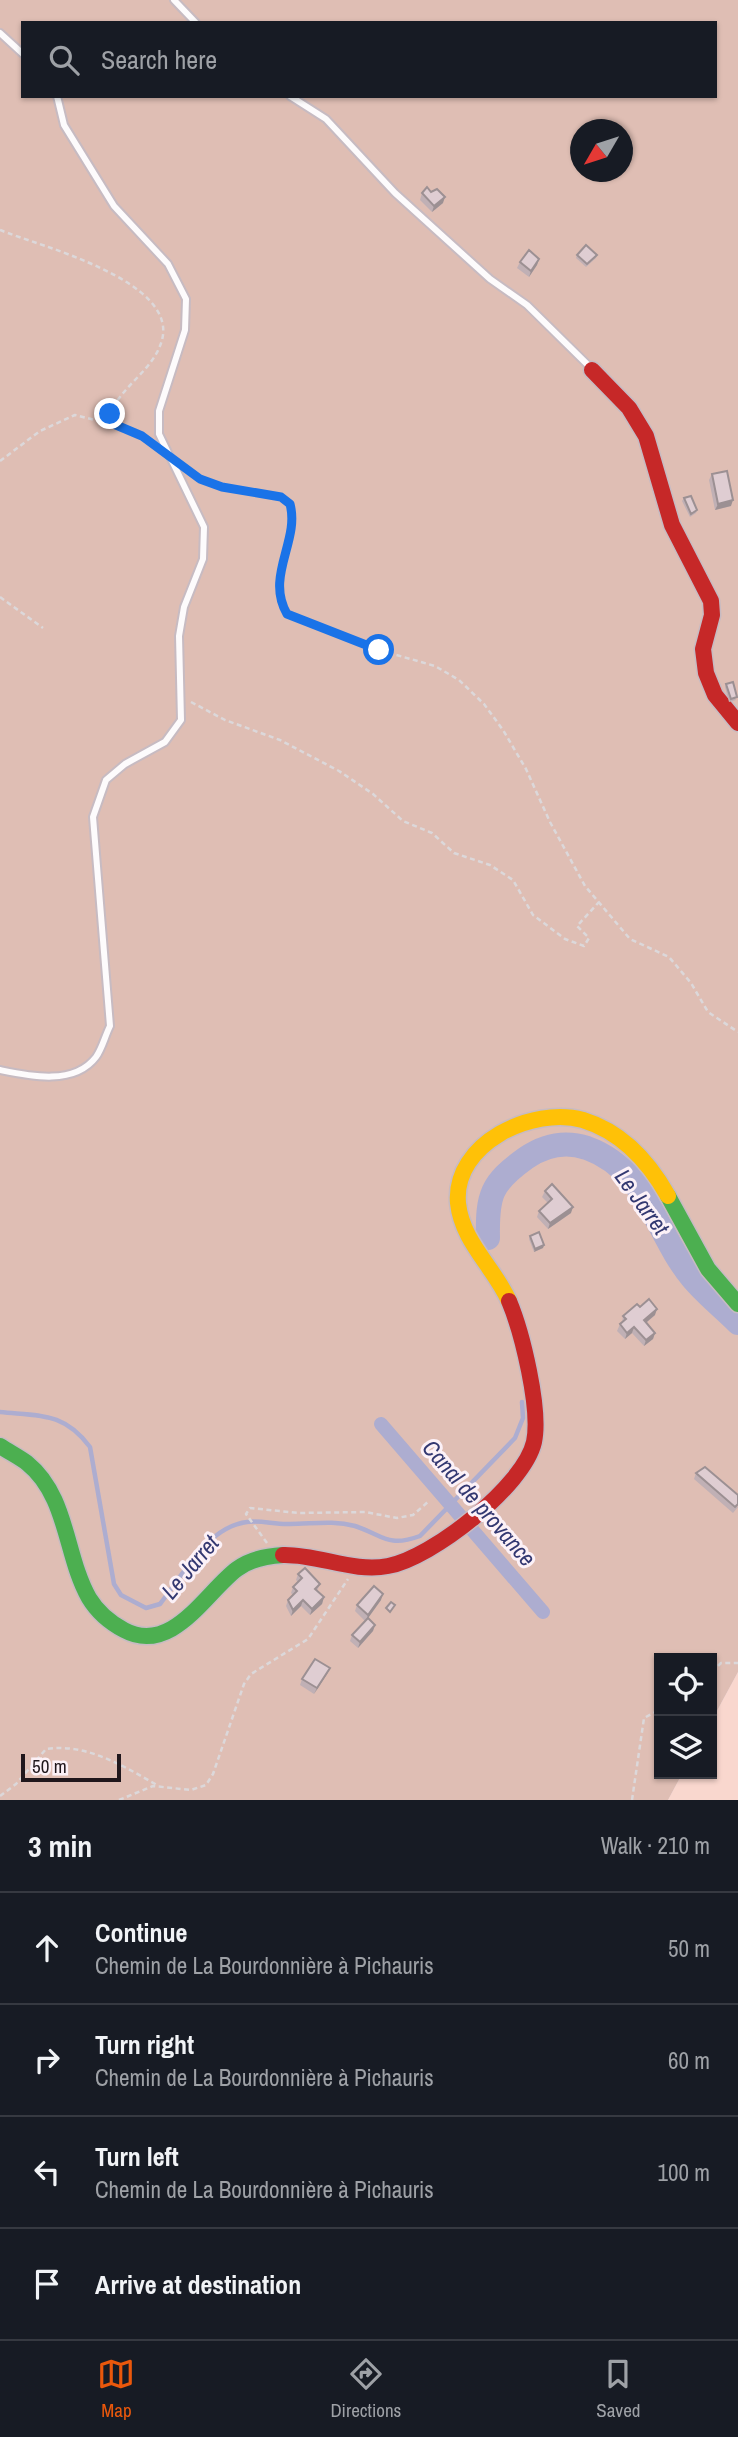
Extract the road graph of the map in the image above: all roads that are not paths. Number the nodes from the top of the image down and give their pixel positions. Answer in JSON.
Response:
{"nodes":[{"id":1,"x":174,"y":0,"type":"edge"},
{"id":2,"x":194,"y":21,"type":"edge"},
{"id":3,"x":0,"y":33,"type":"edge"},
{"id":4,"x":21,"y":52,"type":"edge"},
{"id":5,"x":57,"y":98,"type":"edge"},
{"id":6,"x":293,"y":98,"type":"edge"},
{"id":7,"x":592,"y":370,"type":"joint"},
{"id":8,"x":738,"y":723,"type":"edge"},
{"id":9,"x":0,"y":1070,"type":"edge"},
{"id":10,"x":738,"y":1304,"type":"edge"},
{"id":11,"x":0,"y":1446,"type":"edge"}],
"edges":[{"from":1,"to":2,"type":"lane"},
{"from":3,"to":4,"type":"lane"},
{"from":5,"to":9,"type":"lane"},
{"from":6,"to":7,"type":"lane"},
{"from":7,"to":8,"type":"main road"},
{"from":10,"to":11,"type":"main road"}]}
